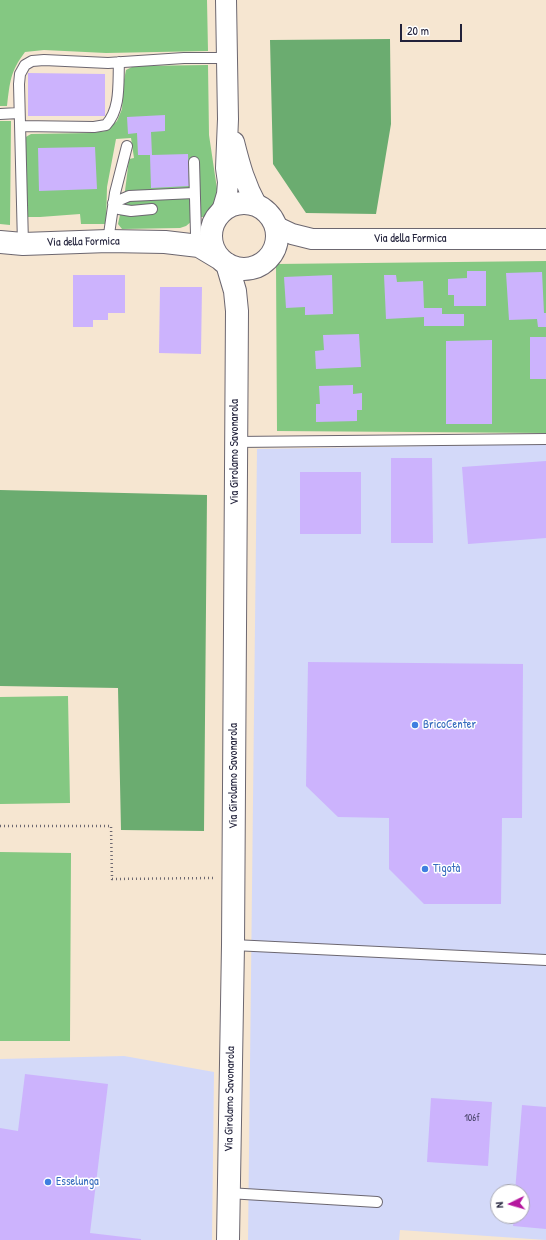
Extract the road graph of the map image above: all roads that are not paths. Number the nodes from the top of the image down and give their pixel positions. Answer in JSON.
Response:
{"nodes":[{"id":1,"x":226,"y":0,"type":"edge"},
{"id":2,"x":227,"y":58,"type":"junction"},
{"id":3,"x":119,"y":62,"type":"junction"},
{"id":4,"x":19,"y":113,"type":"junction"},
{"id":5,"x":0,"y":114,"type":"edge"},
{"id":6,"x":228,"y":119,"type":"junction"},
{"id":7,"x":20,"y":126,"type":"junction"},
{"id":8,"x":127,"y":146,"type":"dead end"},
{"id":9,"x":194,"y":162,"type":"dead end"},
{"id":10,"x":194,"y":193,"type":"junction"},
{"id":11,"x":113,"y":203,"type":"junction"},
{"id":12,"x":257,"y":206,"type":"junction"},
{"id":13,"x":152,"y":209,"type":"dead end"},
{"id":14,"x":210,"y":223,"type":"junction"},
{"id":15,"x":275,"y":226,"type":"junction"},
{"id":16,"x":108,"y":240,"type":"junction"},
{"id":17,"x":546,"y":240,"type":"edge"},
{"id":18,"x":0,"y":242,"type":"edge"},
{"id":19,"x":165,"y":242,"type":"junction"},
{"id":20,"x":23,"y":244,"type":"junction"},
{"id":21,"x":223,"y":261,"type":"junction"},
{"id":22,"x":256,"y":267,"type":"junction"},
{"id":23,"x":236,"y":320,"type":"junction"},
{"id":24,"x":546,"y":438,"type":"edge"},
{"id":25,"x":236,"y":442,"type":"junction"},
{"id":26,"x":233,"y":945,"type":"junction"},
{"id":27,"x":546,"y":960,"type":"edge"},
{"id":28,"x":228,"y":1194,"type":"junction"},
{"id":29,"x":377,"y":1202,"type":"dead end"},
{"id":30,"x":228,"y":1240,"type":"edge"}],
"edges":[{"from":1,"to":2,"type":"street"},
{"from":2,"to":3,"type":"lane"},
{"from":2,"to":6,"type":"street"},
{"from":3,"to":4,"type":"lane"},
{"from":3,"to":7,"type":"lane"},
{"from":4,"to":5,"type":"lane"},
{"from":4,"to":7,"type":"lane"},
{"from":6,"to":12,"type":"street"},
{"from":6,"to":14,"type":"street"},
{"from":7,"to":20,"type":"lane"},
{"from":8,"to":11,"type":"lane"},
{"from":9,"to":10,"type":"lane"},
{"from":10,"to":11,"type":"lane"},
{"from":10,"to":14,"type":"lane"},
{"from":11,"to":13,"type":"lane"},
{"from":11,"to":16,"type":"lane"},
{"from":12,"to":14,"type":"street"},
{"from":12,"to":15,"type":"street"},
{"from":14,"to":19,"type":"street","name":"Via della Formica"},
{"from":14,"to":21,"type":"street"},
{"from":15,"to":17,"type":"street","name":"Via della Formica"},
{"from":15,"to":22,"type":"street"},
{"from":16,"to":19,"type":"street","name":"Via della Formica"},
{"from":16,"to":20,"type":"street","name":"Via della Formica"},
{"from":18,"to":20,"type":"street","name":"Via della Formica"},
{"from":19,"to":21,"type":"street","name":"Via della Formica"},
{"from":19,"to":23,"type":"street"},
{"from":21,"to":22,"type":"street"},
{"from":21,"to":23,"type":"street","name":"Via Girolamo Savonarola"},
{"from":22,"to":23,"type":"street","name":"Via Girolamo Savonarola"},
{"from":23,"to":25,"type":"street","name":"Via Girolamo Savonarola"},
{"from":24,"to":25,"type":"lane"},
{"from":25,"to":26,"type":"street","name":"Via Girolamo Savonarola"},
{"from":26,"to":27,"type":"lane"},
{"from":26,"to":28,"type":"street","name":"Via Girolamo Savonarola"},
{"from":28,"to":29,"type":"lane"},
{"from":28,"to":30,"type":"street","name":"Via Girolamo Savonarola"}]}
